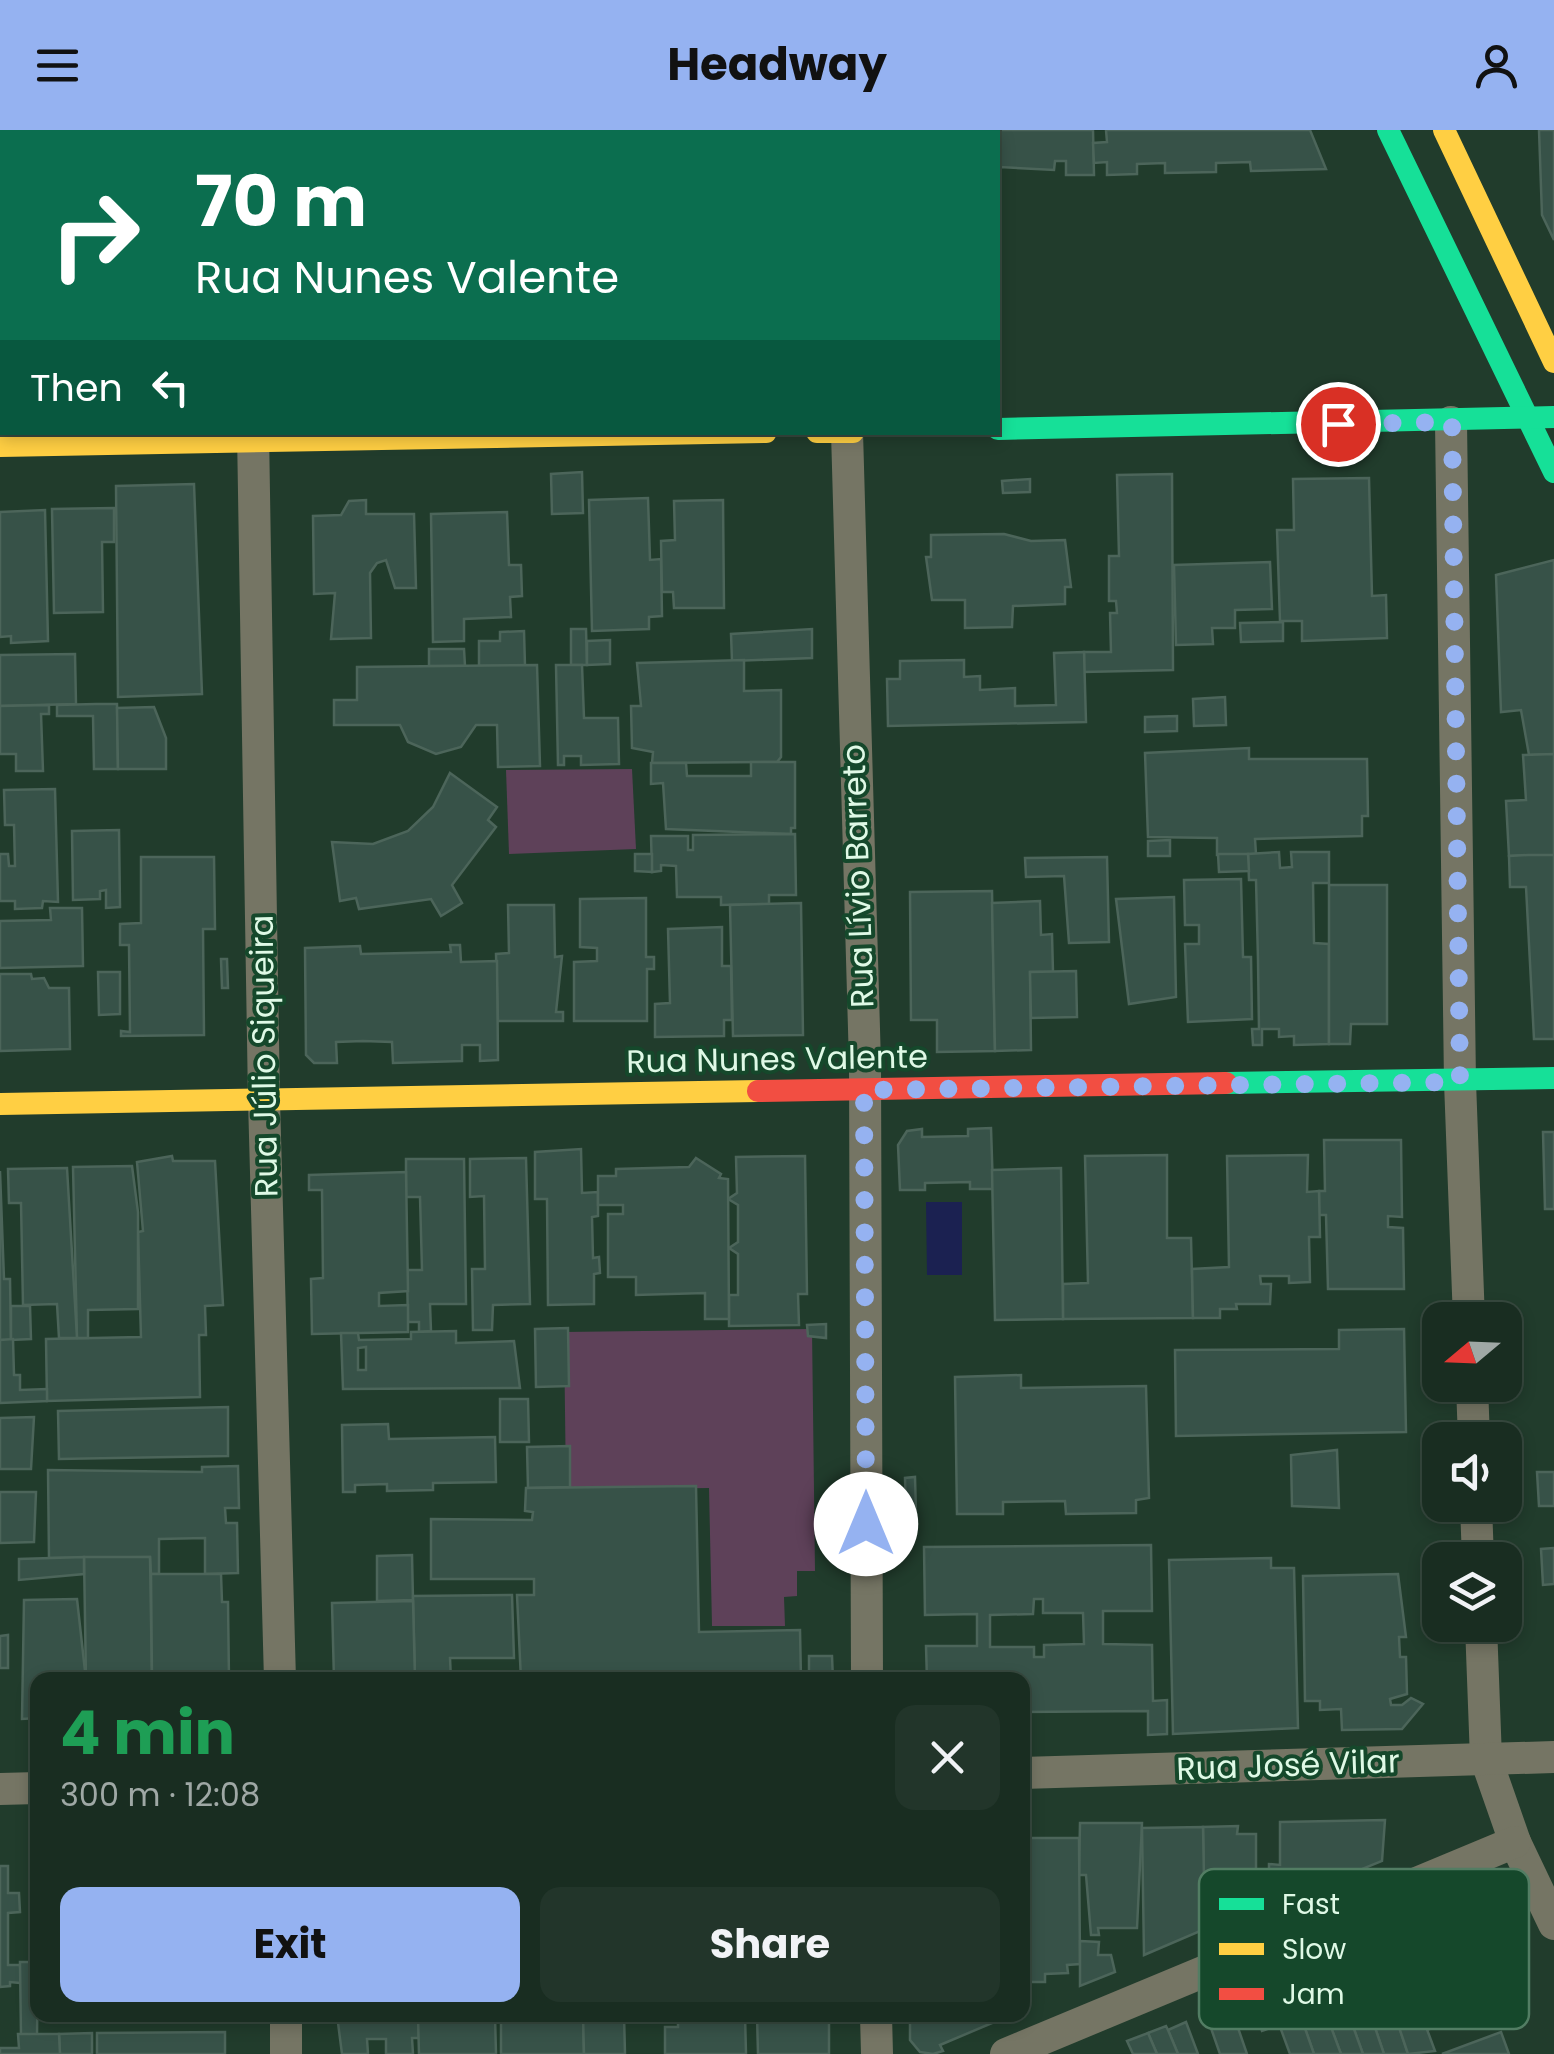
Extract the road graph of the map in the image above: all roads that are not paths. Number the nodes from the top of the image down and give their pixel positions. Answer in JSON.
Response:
{"nodes":[{"id":1,"x":1388,"y":130,"type":"edge"},
{"id":2,"x":1444,"y":130,"type":"edge"},
{"id":3,"x":1554,"y":362,"type":"edge"},
{"id":4,"x":1554,"y":418,"type":"edge"},
{"id":5,"x":1528,"y":419,"type":"junction"},
{"id":6,"x":1452,"y":422,"type":"junction"},
{"id":7,"x":1000,"y":429,"type":"edge"},
{"id":8,"x":459,"y":435,"type":"edge"},
{"id":9,"x":849,"y":435,"type":"edge"},
{"id":10,"x":254,"y":437,"type":"edge"},
{"id":11,"x":0,"y":446,"type":"edge"},
{"id":12,"x":1554,"y":472,"type":"edge"},
{"id":13,"x":1554,"y":1078,"type":"edge"},
{"id":14,"x":1460,"y":1082,"type":"junction"},
{"id":15,"x":864,"y":1090,"type":"junction"},
{"id":16,"x":264,"y":1100,"type":"junction"},
{"id":17,"x":0,"y":1104,"type":"edge"},
{"id":18,"x":1468,"y":1302,"type":"edge"},
{"id":19,"x":1482,"y":1642,"type":"edge"},
{"id":20,"x":280,"y":1672,"type":"edge"},
{"id":21,"x":867,"y":1672,"type":"edge"},
{"id":22,"x":1554,"y":1758,"type":"edge"},
{"id":23,"x":1486,"y":1759,"type":"junction"},
{"id":24,"x":1030,"y":1773,"type":"edge"},
{"id":25,"x":30,"y":1788,"type":"edge"},
{"id":26,"x":0,"y":1789,"type":"edge"},
{"id":27,"x":1516,"y":1842,"type":"junction"},
{"id":28,"x":1451,"y":1869,"type":"edge"},
{"id":29,"x":1529,"y":1869,"type":"edge"},
{"id":30,"x":1529,"y":1870,"type":"edge"},
{"id":31,"x":1554,"y":1924,"type":"edge"},
{"id":32,"x":1199,"y":1974,"type":"edge"},
{"id":33,"x":286,"y":2022,"type":"edge"},
{"id":34,"x":876,"y":2022,"type":"edge"},
{"id":35,"x":286,"y":2054,"type":"edge"},
{"id":36,"x":877,"y":2054,"type":"edge"},
{"id":37,"x":1006,"y":2054,"type":"edge"}],
"edges":[{"from":1,"to":5,"type":"street"},
{"from":2,"to":3,"type":"street"},
{"from":4,"to":5,"type":"street"},
{"from":5,"to":6,"type":"street"},
{"from":5,"to":12,"type":"street"},
{"from":6,"to":7,"type":"street"},
{"from":6,"to":14,"type":"street"},
{"from":8,"to":10,"type":"street"},
{"from":9,"to":15,"type":"street","name":"Rua Lívio Barreto"},
{"from":10,"to":11,"type":"street"},
{"from":10,"to":16,"type":"street","name":"Rua Júlio Siqueira"},
{"from":13,"to":14,"type":"street","name":"Rua Nunes Valente"},
{"from":14,"to":15,"type":"street","name":"Rua Nunes Valente"},
{"from":14,"to":18,"type":"street"},
{"from":15,"to":16,"type":"street","name":"Rua Nunes Valente"},
{"from":15,"to":21,"type":"street","name":"Rua Lívio Barreto"},
{"from":16,"to":17,"type":"street","name":"Rua Nunes Valente"},
{"from":16,"to":20,"type":"street","name":"Rua Júlio Siqueira"},
{"from":19,"to":23,"type":"street"},
{"from":22,"to":23,"type":"street","name":"Rua José Vilar"},
{"from":23,"to":24,"type":"street","name":"Rua José Vilar"},
{"from":23,"to":27,"type":"street"},
{"from":25,"to":26,"type":"street"},
{"from":27,"to":28,"type":"street"},
{"from":27,"to":29,"type":"street"},
{"from":30,"to":31,"type":"street"},
{"from":32,"to":37,"type":"street"},
{"from":33,"to":35,"type":"street"},
{"from":34,"to":36,"type":"street"}]}
